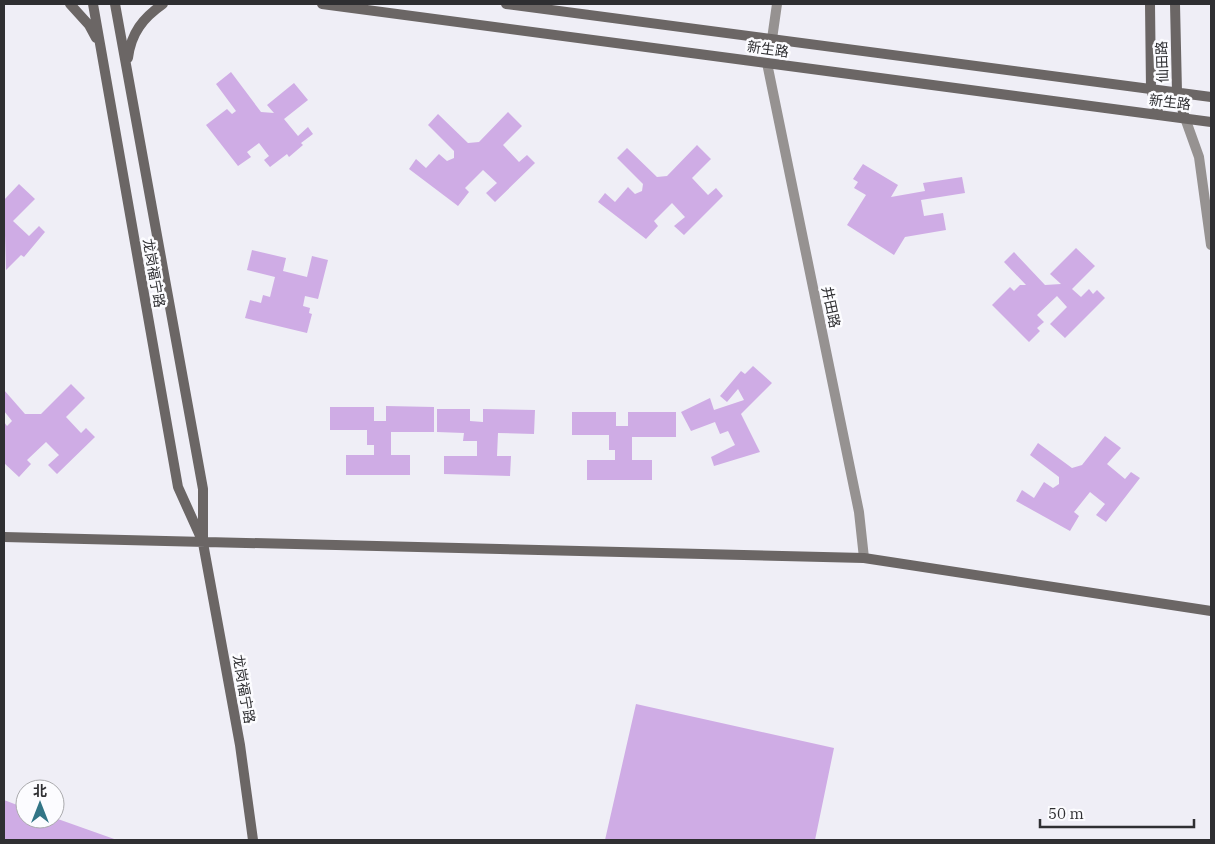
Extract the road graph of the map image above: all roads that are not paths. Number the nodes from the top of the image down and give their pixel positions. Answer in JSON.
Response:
{"nodes":[{"id":1,"x":70,"y":4,"type":"edge"},
{"id":2,"x":93,"y":4,"type":"edge"},
{"id":3,"x":115,"y":4,"type":"edge"},
{"id":4,"x":163,"y":4,"type":"edge"},
{"id":5,"x":322,"y":4,"type":"edge"},
{"id":6,"x":506,"y":4,"type":"edge"},
{"id":7,"x":777,"y":4,"type":"edge"},
{"id":8,"x":1150,"y":4,"type":"edge"},
{"id":9,"x":1175,"y":4,"type":"edge"},
{"id":10,"x":772,"y":39,"type":"junction"},
{"id":11,"x":101,"y":47,"type":"junction"},
{"id":12,"x":767,"y":63,"type":"junction"},
{"id":13,"x":126,"y":68,"type":"junction"},
{"id":14,"x":1151,"y":89,"type":"junction"},
{"id":15,"x":1177,"y":92,"type":"junction"},
{"id":16,"x":1211,"y":97,"type":"edge"},
{"id":17,"x":1159,"y":115,"type":"junction"},
{"id":18,"x":1185,"y":118,"type":"junction"},
{"id":19,"x":1211,"y":122,"type":"edge"},
{"id":20,"x":1211,"y":245,"type":"edge"},
{"id":21,"x":4,"y":537,"type":"edge"},
{"id":22,"x":203,"y":543,"type":"junction"},
{"id":23,"x":864,"y":558,"type":"junction"},
{"id":24,"x":1211,"y":611,"type":"edge"},
{"id":25,"x":253,"y":840,"type":"edge"}],
"edges":[{"from":1,"to":11,"type":"street"},
{"from":2,"to":11,"type":"street","name":"龙岗福宁路"},
{"from":3,"to":13,"type":"street","name":"龙岗福宁路"},
{"from":4,"to":13,"type":"street"},
{"from":5,"to":12,"type":"street","name":"新生路"},
{"from":6,"to":10,"type":"street","name":"新生路"},
{"from":7,"to":10,"type":"street"},
{"from":8,"to":14,"type":"street","name":"仙田路"},
{"from":9,"to":15,"type":"street","name":"仙田路"},
{"from":10,"to":14,"type":"street","name":"新生路"},
{"from":11,"to":22,"type":"street","name":"龙岗福宁路"},
{"from":12,"to":17,"type":"street","name":"新生路"},
{"from":12,"to":23,"type":"street","name":"井田路"},
{"from":13,"to":22,"type":"street","name":"龙岗福宁路"},
{"from":14,"to":15,"type":"street","name":"新生路"},
{"from":14,"to":17,"type":"street","name":"仙田路"},
{"from":15,"to":16,"type":"street","name":"新生路"},
{"from":15,"to":18,"type":"street","name":"仙田路"},
{"from":17,"to":18,"type":"street","name":"新生路"},
{"from":18,"to":19,"type":"street","name":"新生路"},
{"from":18,"to":20,"type":"street"},
{"from":21,"to":22,"type":"street"},
{"from":22,"to":23,"type":"street"},
{"from":22,"to":25,"type":"street","name":"龙岗福宁路"},
{"from":23,"to":24,"type":"street"}]}
